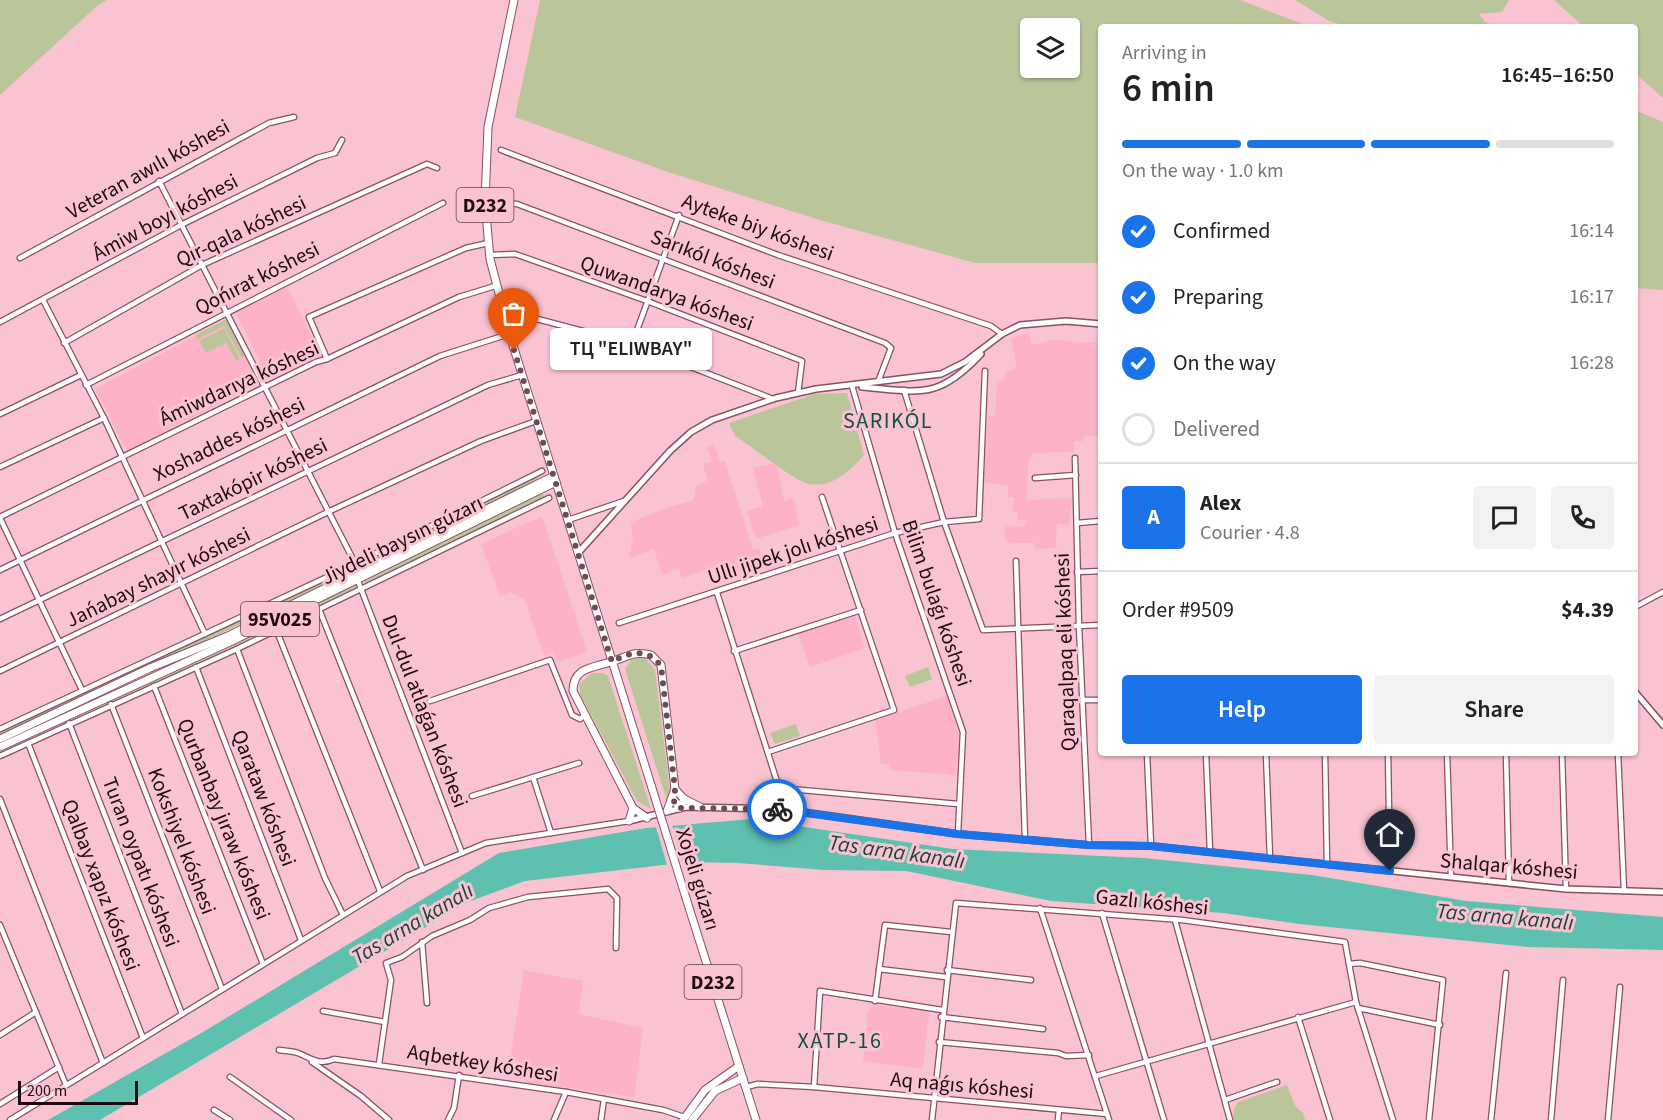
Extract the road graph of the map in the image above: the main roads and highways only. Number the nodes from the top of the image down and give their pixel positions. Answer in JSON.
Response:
{"nodes":[{"id":1,"x":514,"y":0,"type":"edge"},
{"id":2,"x":555,"y":479,"type":"junction"},
{"id":3,"x":612,"y":662,"type":"junction"},
{"id":4,"x":0,"y":739,"type":"edge"},
{"id":5,"x":0,"y":747,"type":"edge"},
{"id":6,"x":675,"y":789,"type":"junction"},
{"id":7,"x":684,"y":799,"type":"junction"},
{"id":8,"x":673,"y":800,"type":"junction"},
{"id":9,"x":700,"y":807,"type":"road end"},
{"id":10,"x":633,"y":808,"type":"junction"},
{"id":11,"x":667,"y":811,"type":"road end"},
{"id":12,"x":647,"y":818,"type":"road end"},
{"id":13,"x":629,"y":821,"type":"road end"},
{"id":14,"x":739,"y":1066,"type":"junction"},
{"id":15,"x":729,"y":1073,"type":"junction"},
{"id":16,"x":743,"y":1078,"type":"junction"},
{"id":17,"x":734,"y":1081,"type":"junction"},
{"id":18,"x":684,"y":1118,"type":"edge"},
{"id":19,"x":692,"y":1120,"type":"edge"},
{"id":20,"x":756,"y":1120,"type":"edge"}],
"edges":[{"from":1,"to":2,"type":"main road","name":"Xojeli gúzarı","number":"D232"},
{"from":2,"to":3,"type":"main road","name":"Xojeli gúzarı","number":"D232"},
{"from":2,"to":4,"type":"main road","name":"Jiydeli baysın gúzarı","number":"95V025"},
{"from":2,"to":5,"type":"main road","name":"Jiydeli baysın gúzarı","number":"95V025"},
{"from":3,"to":6,"type":"main road"},
{"from":3,"to":10,"type":"main road"},
{"from":3,"to":14,"type":"main road","name":"Xojeli gúzarı","number":"D232","bridge":true},
{"from":6,"to":7,"type":"main road"},
{"from":6,"to":8,"type":"main road"},
{"from":7,"to":8,"type":"main road"},
{"from":7,"to":9,"type":"main road"},
{"from":8,"to":11,"type":"main road"},
{"from":10,"to":12,"type":"main road"},
{"from":10,"to":13,"type":"main road"},
{"from":14,"to":15,"type":"main road"},
{"from":14,"to":16,"type":"main road","name":"Xojeli gúzarı","number":"D232"},
{"from":15,"to":17,"type":"main road"},
{"from":15,"to":18,"type":"main road"},
{"from":16,"to":17,"type":"main road"},
{"from":16,"to":20,"type":"main road","name":"Xojeli gúzarı"},
{"from":17,"to":19,"type":"main road"}]}
